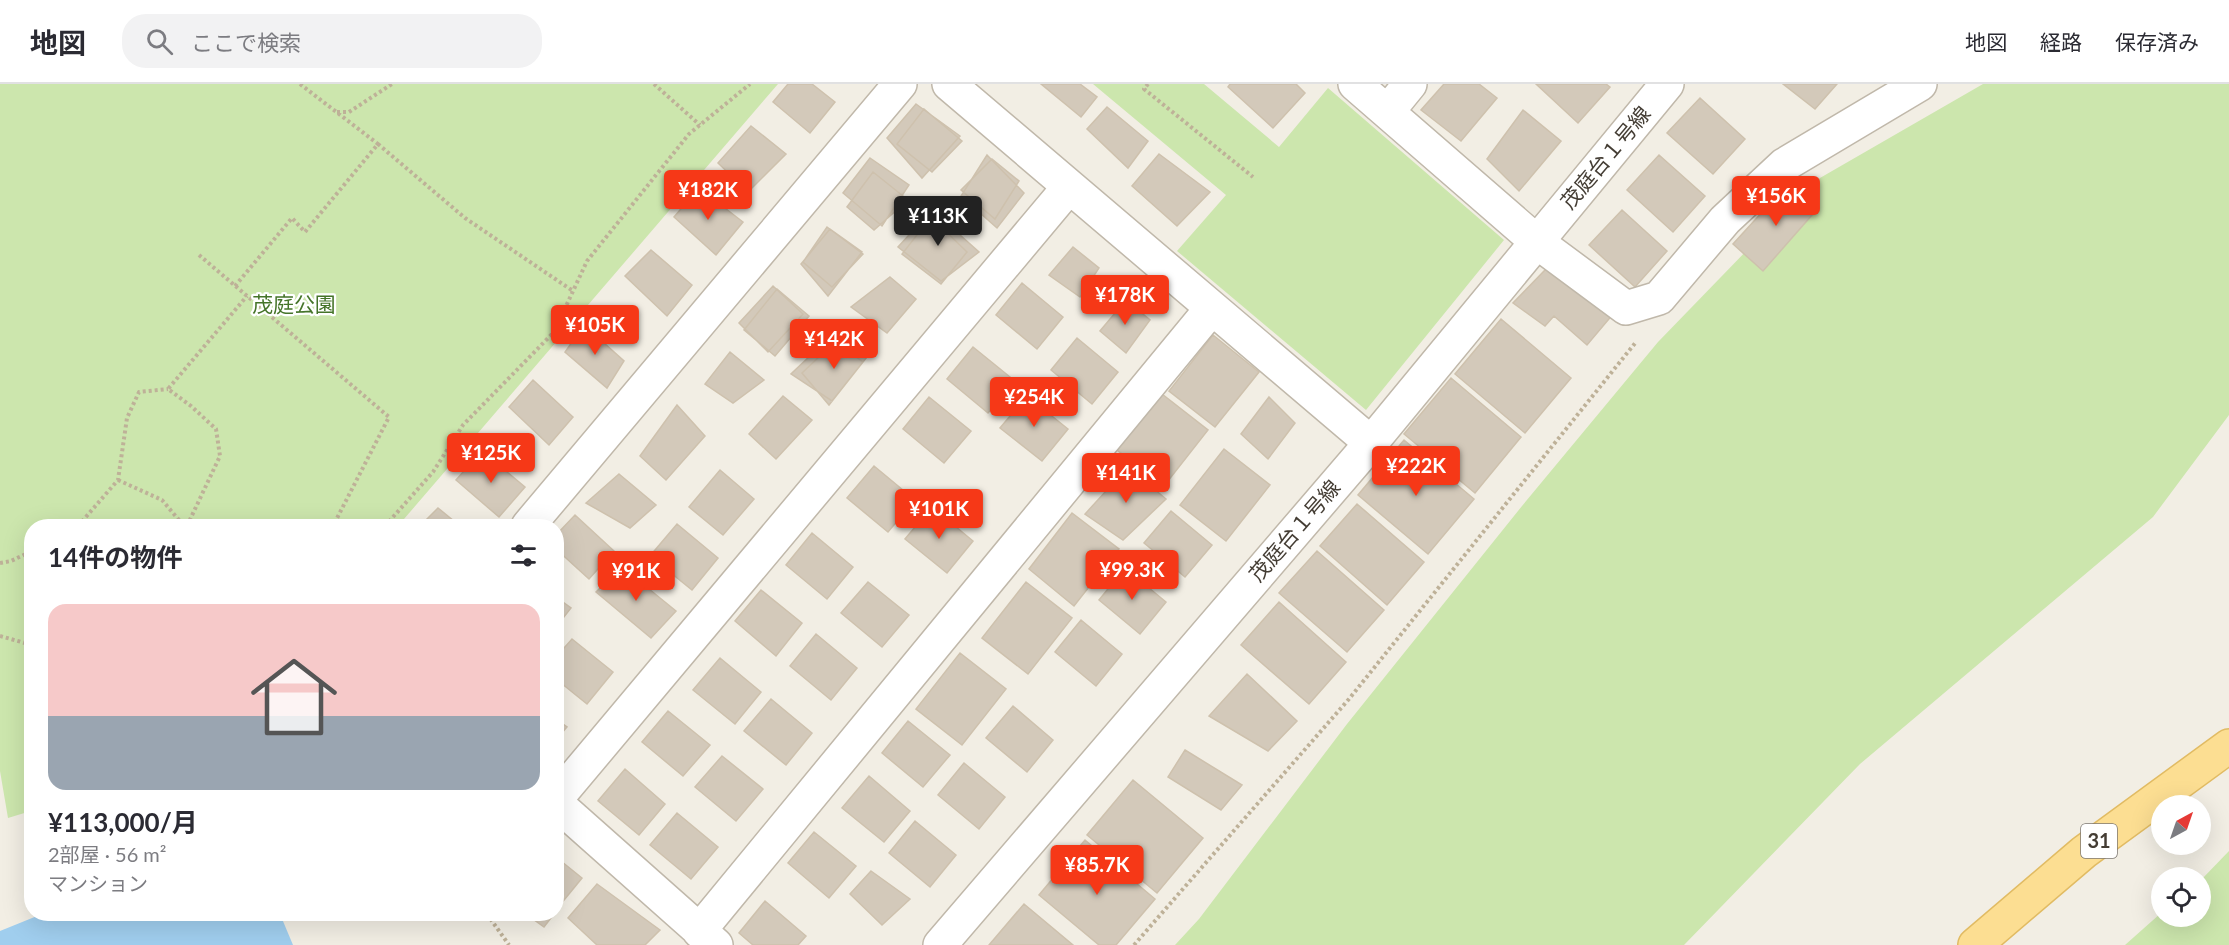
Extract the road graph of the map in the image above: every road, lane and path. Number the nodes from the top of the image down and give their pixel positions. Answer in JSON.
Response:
{"nodes":[{"id":1,"x":300,"y":84,"type":"edge"},
{"id":2,"x":392,"y":84,"type":"edge"},
{"id":3,"x":654,"y":84,"type":"edge"},
{"id":4,"x":750,"y":84,"type":"edge"},
{"id":5,"x":900,"y":84,"type":"edge"},
{"id":6,"x":949,"y":84,"type":"edge"},
{"id":7,"x":1148,"y":84,"type":"edge"},
{"id":8,"x":1355,"y":84,"type":"edge"},
{"id":9,"x":1410,"y":84,"type":"edge"},
{"id":10,"x":1667,"y":84,"type":"edge"},
{"id":11,"x":1913,"y":86,"type":"edge"},
{"id":12,"x":1388,"y":111,"type":"junction"},
{"id":13,"x":336,"y":112,"type":"junction"},
{"id":14,"x":700,"y":125,"type":"junction"},
{"id":15,"x":378,"y":144,"type":"junction"},
{"id":16,"x":1253,"y":177,"type":"dead end"},
{"id":17,"x":1069,"y":187,"type":"junction"},
{"id":18,"x":1537,"y":242,"type":"junction"},
{"id":19,"x":200,"y":255,"type":"dead end"},
{"id":20,"x":235,"y":286,"type":"junction"},
{"id":21,"x":573,"y":291,"type":"junction"},
{"id":22,"x":247,"y":296,"type":"junction"},
{"id":23,"x":1212,"y":308,"type":"junction"},
{"id":24,"x":1626,"y":308,"type":"junction"},
{"id":25,"x":168,"y":389,"type":"junction"},
{"id":26,"x":1371,"y":442,"type":"junction"},
{"id":27,"x":118,"y":480,"type":"junction"},
{"id":28,"x":84,"y":519,"type":"edge"},
{"id":29,"x":179,"y":519,"type":"edge"},
{"id":30,"x":188,"y":519,"type":"edge"},
{"id":31,"x":337,"y":519,"type":"edge"},
{"id":32,"x":391,"y":519,"type":"edge"},
{"id":33,"x":534,"y":519,"type":"edge"},
{"id":34,"x":24,"y":555,"type":"edge"},
{"id":35,"x":0,"y":563,"type":"edge"},
{"id":36,"x":0,"y":636,"type":"edge"},
{"id":37,"x":24,"y":643,"type":"edge"},
{"id":38,"x":2229,"y":746,"type":"edge"},
{"id":39,"x":564,"y":791,"type":"edge"},
{"id":40,"x":564,"y":808,"type":"edge"},
{"id":41,"x":492,"y":921,"type":"edge"},
{"id":42,"x":708,"y":938,"type":"edge"},
{"id":43,"x":509,"y":945,"type":"edge"},
{"id":44,"x":940,"y":945,"type":"edge"},
{"id":45,"x":1134,"y":945,"type":"edge"},
{"id":46,"x":1975,"y":945,"type":"edge"}],
"edges":[{"from":1,"to":13,"type":"path"},
{"from":2,"to":13,"type":"path"},
{"from":3,"to":14,"type":"path"},
{"from":4,"to":14,"type":"path"},
{"from":5,"to":33,"type":"street"},
{"from":6,"to":17,"type":"street"},
{"from":7,"to":16,"type":"path"},
{"from":8,"to":12,"type":"street"},
{"from":9,"to":12,"type":"street"},
{"from":10,"to":18,"type":"street","name":"茂庭台１号線"},
{"from":11,"to":24,"type":"street"},
{"from":12,"to":18,"type":"street"},
{"from":13,"to":15,"type":"path"},
{"from":14,"to":21,"type":"path"},
{"from":15,"to":20,"type":"path"},
{"from":15,"to":21,"type":"path"},
{"from":17,"to":23,"type":"street"},
{"from":17,"to":39,"type":"street"},
{"from":18,"to":24,"type":"street"},
{"from":18,"to":26,"type":"street","name":"茂庭台１号線"},
{"from":19,"to":20,"type":"path"},
{"from":20,"to":22,"type":"path"},
{"from":21,"to":32,"type":"path"},
{"from":22,"to":25,"type":"path"},
{"from":22,"to":31,"type":"path"},
{"from":23,"to":26,"type":"street"},
{"from":23,"to":42,"type":"street"},
{"from":24,"to":45,"type":"path"},
{"from":25,"to":27,"type":"path"},
{"from":25,"to":30,"type":"path"},
{"from":26,"to":44,"type":"street","name":"茂庭台１号線"},
{"from":27,"to":28,"type":"path"},
{"from":27,"to":29,"type":"path"},
{"from":34,"to":35,"type":"path"},
{"from":36,"to":37,"type":"path"},
{"from":38,"to":46,"type":"main road","number":"31"},
{"from":40,"to":42,"type":"street"},
{"from":41,"to":43,"type":"path"}]}
